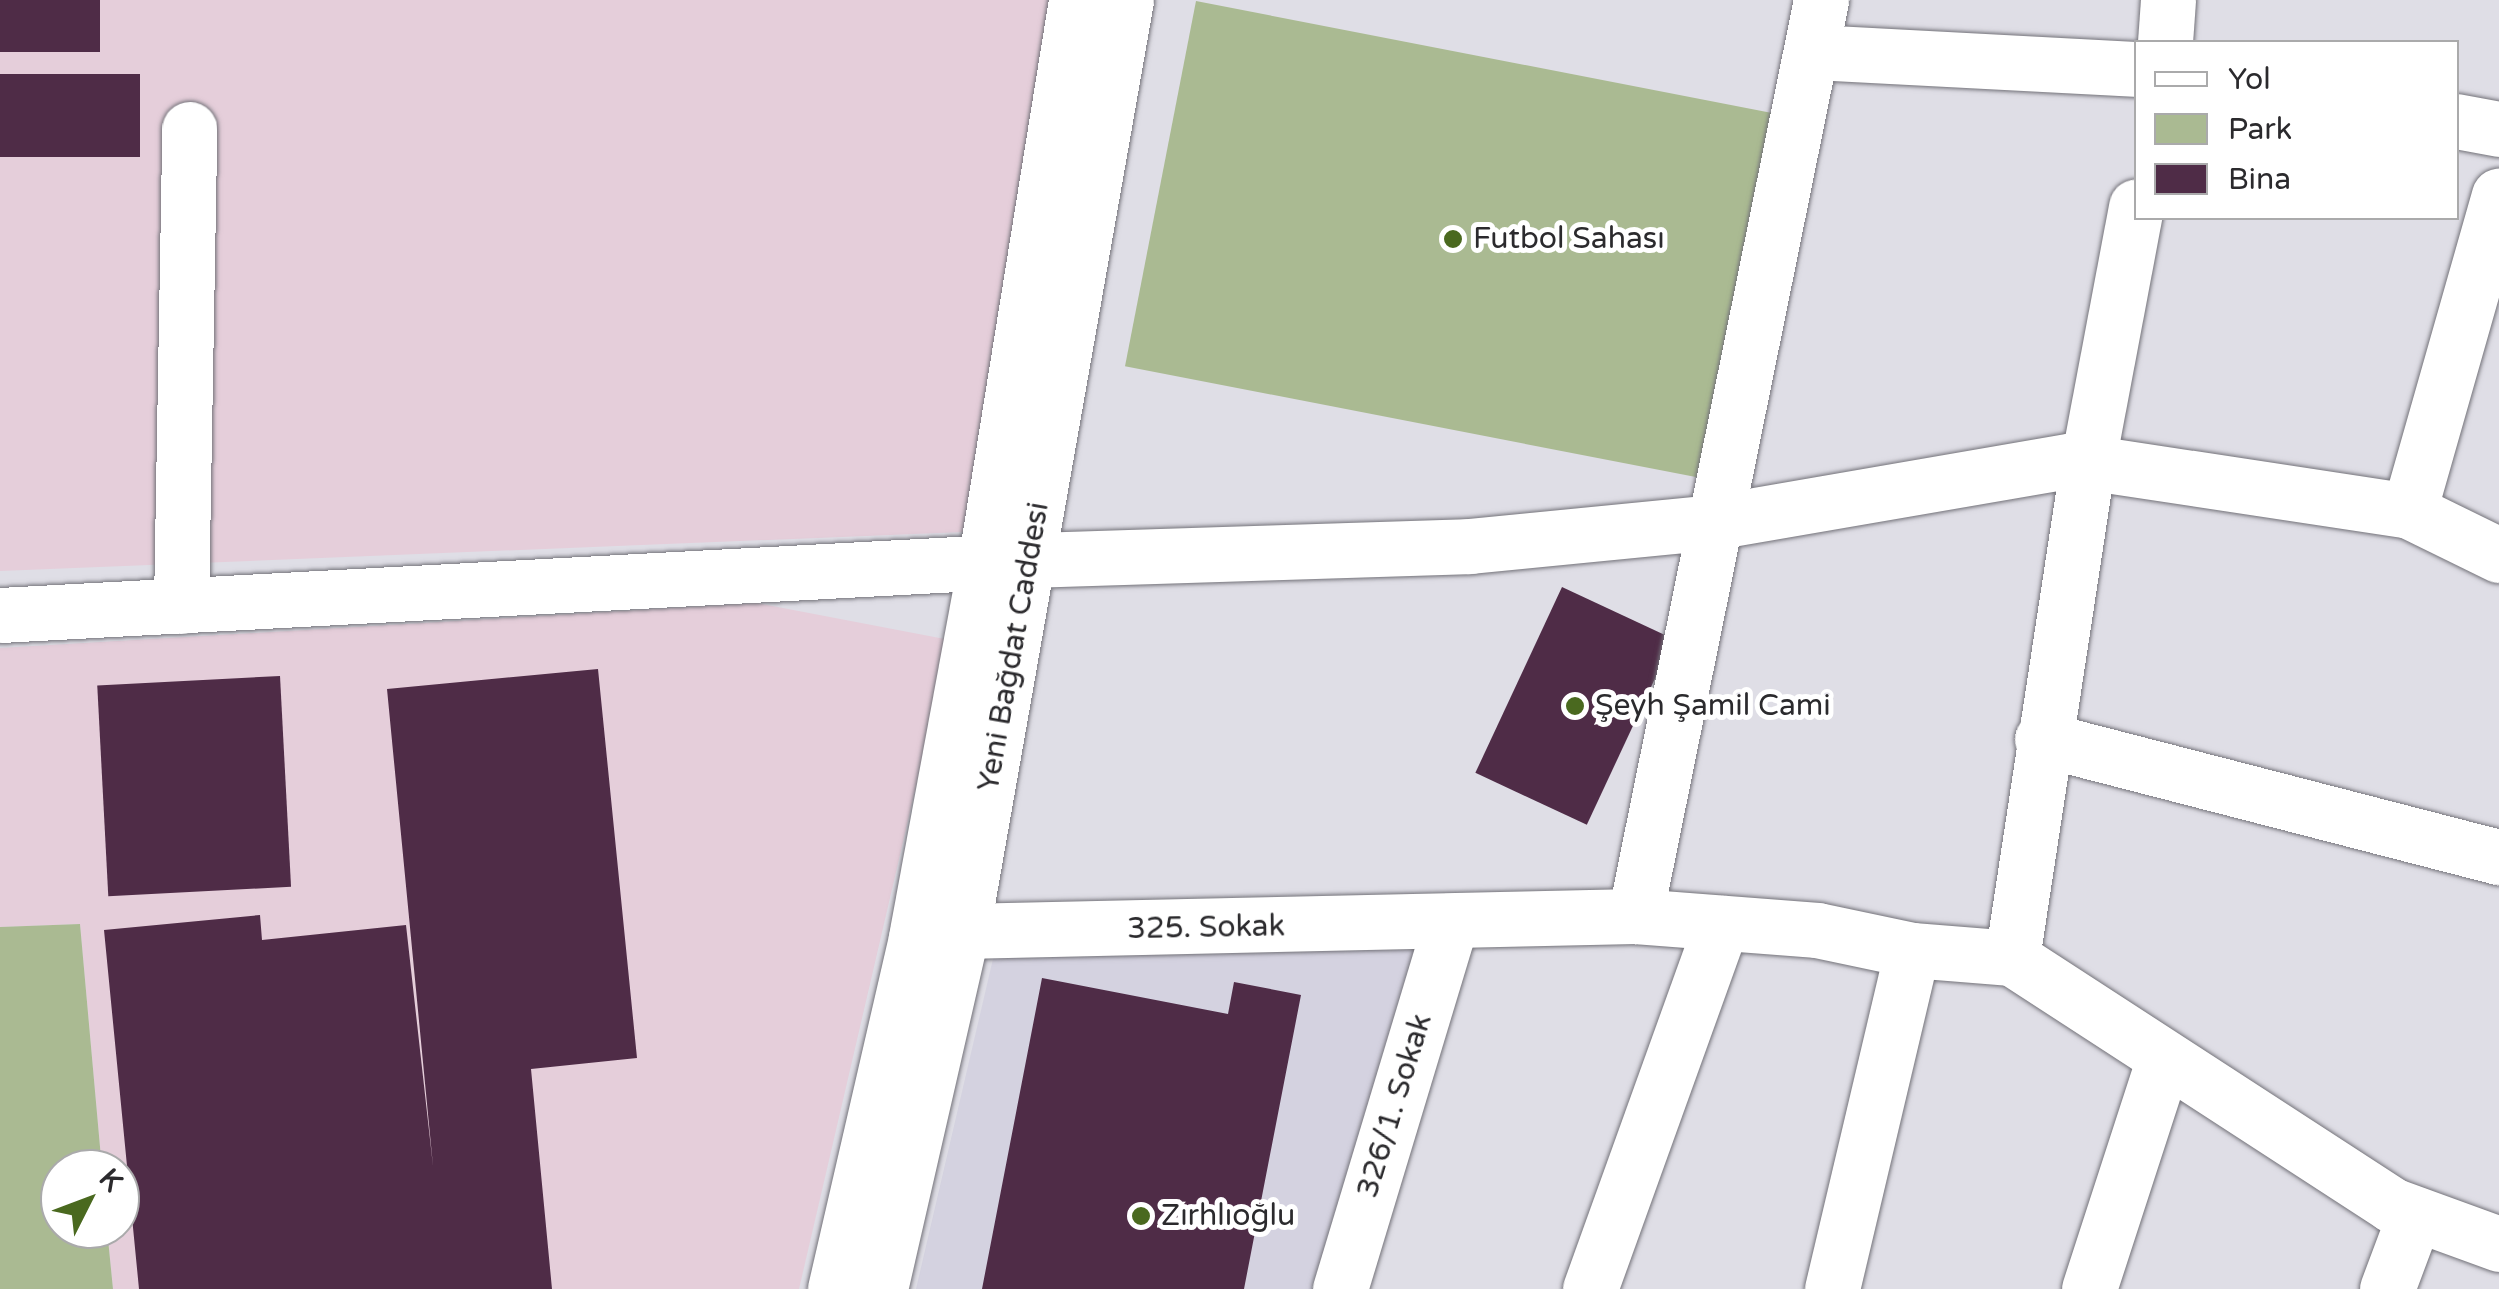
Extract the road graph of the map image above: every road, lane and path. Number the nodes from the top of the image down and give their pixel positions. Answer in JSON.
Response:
{"nodes":[{"id":1,"x":1076,"y":0,"type":"edge"},
{"id":2,"x":1126,"y":0,"type":"edge"},
{"id":3,"x":2168,"y":0,"type":"edge"},
{"id":4,"x":1817,"y":26,"type":"edge"},
{"id":5,"x":2165,"y":40,"type":"edge"},
{"id":6,"x":2134,"y":69,"type":"edge"},
{"id":7,"x":2459,"y":122,"type":"edge"},
{"id":8,"x":189,"y":129,"type":"dead end"},
{"id":9,"x":2499,"y":129,"type":"edge"},
{"id":10,"x":2499,"y":196,"type":"edge"},
{"id":11,"x":2134,"y":217,"type":"edge"},
{"id":12,"x":2088,"y":462,"type":"junction"},
{"id":13,"x":2408,"y":511,"type":"junction"},
{"id":14,"x":1714,"y":522,"type":"junction"},
{"id":15,"x":2499,"y":555,"type":"edge"},
{"id":16,"x":1008,"y":562,"type":"junction"},
{"id":17,"x":181,"y":606,"type":"junction"},
{"id":18,"x":0,"y":616,"type":"edge"},
{"id":19,"x":2042,"y":738,"type":"junction"},
{"id":20,"x":2499,"y":857,"type":"edge"},
{"id":21,"x":1635,"y":916,"type":"junction"},
{"id":22,"x":1722,"y":923,"type":"junction"},
{"id":23,"x":1450,"y":924,"type":"junction"},
{"id":24,"x":962,"y":931,"type":"junction"},
{"id":25,"x":1912,"y":950,"type":"junction"},
{"id":26,"x":2012,"y":958,"type":"junction"},
{"id":27,"x":2163,"y":1061,"type":"junction"},
{"id":28,"x":2415,"y":1214,"type":"junction"},
{"id":29,"x":2499,"y":1244,"type":"edge"},
{"id":30,"x":835,"y":1289,"type":"edge"},
{"id":31,"x":880,"y":1289,"type":"edge"},
{"id":32,"x":1340,"y":1289,"type":"edge"},
{"id":33,"x":1590,"y":1289,"type":"edge"},
{"id":34,"x":1832,"y":1289,"type":"edge"},
{"id":35,"x":2089,"y":1289,"type":"edge"},
{"id":36,"x":2387,"y":1289,"type":"edge"}],
"edges":[{"from":1,"to":16,"type":"street","name":"Yeni Bağdat Caddesi"},
{"from":2,"to":16,"type":"street","name":"Yeni Bağdat Caddesi"},
{"from":3,"to":5,"type":"street"},
{"from":4,"to":6,"type":"street"},
{"from":4,"to":14,"type":"street"},
{"from":7,"to":9,"type":"street"},
{"from":8,"to":17,"type":"street"},
{"from":10,"to":13,"type":"street"},
{"from":11,"to":12,"type":"street"},
{"from":12,"to":13,"type":"street"},
{"from":12,"to":14,"type":"street"},
{"from":12,"to":19,"type":"street"},
{"from":13,"to":15,"type":"street"},
{"from":14,"to":16,"type":"street"},
{"from":14,"to":21,"type":"street"},
{"from":16,"to":17,"type":"street"},
{"from":16,"to":24,"type":"street","name":"Yeni Bağdat Caddesi"},
{"from":16,"to":30,"type":"street","name":"Yeni Bağdat Caddesi"},
{"from":17,"to":18,"type":"street"},
{"from":19,"to":20,"type":"street"},
{"from":19,"to":26,"type":"street"},
{"from":21,"to":22,"type":"street","name":"325. Sokak"},
{"from":21,"to":23,"type":"street","name":"325. Sokak"},
{"from":22,"to":25,"type":"street","name":"325. Sokak"},
{"from":22,"to":33,"type":"street"},
{"from":23,"to":24,"type":"street","name":"325. Sokak"},
{"from":23,"to":32,"type":"street","name":"326/1. Sokak"},
{"from":24,"to":31,"type":"street","name":"Yeni Bağdat Caddesi"},
{"from":25,"to":26,"type":"street","name":"325. Sokak"},
{"from":25,"to":34,"type":"street"},
{"from":26,"to":27,"type":"street"},
{"from":27,"to":28,"type":"street"},
{"from":27,"to":35,"type":"street"},
{"from":28,"to":29,"type":"street"},
{"from":28,"to":36,"type":"street"}]}
